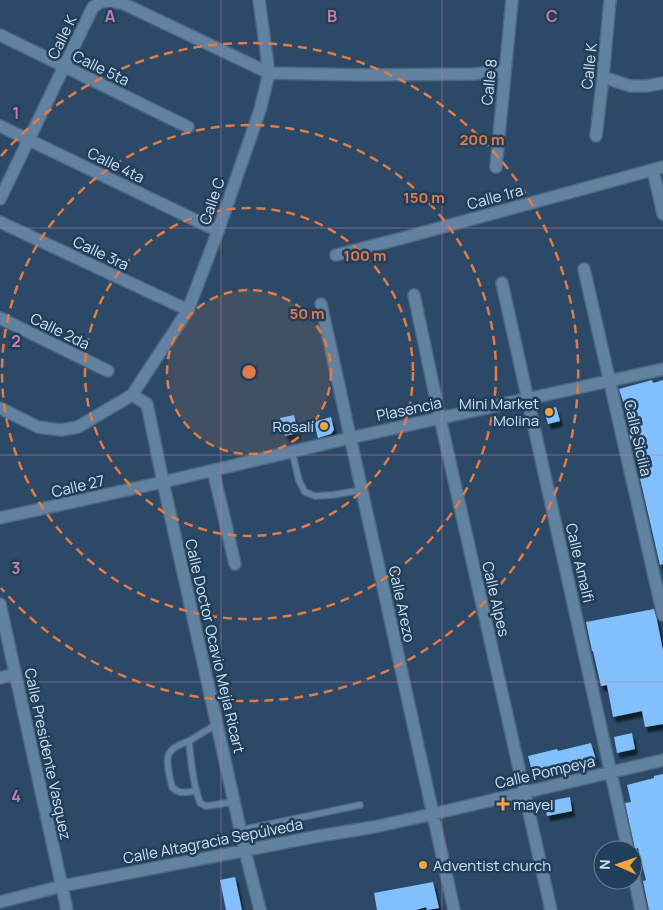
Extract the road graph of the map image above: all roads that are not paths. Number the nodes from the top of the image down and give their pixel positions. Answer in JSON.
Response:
{"nodes":[{"id":1,"x":259,"y":0,"type":"edge"},
{"id":2,"x":512,"y":0,"type":"edge"},
{"id":3,"x":610,"y":0,"type":"edge"},
{"id":4,"x":0,"y":36,"type":"edge"},
{"id":5,"x":64,"y":66,"type":"junction"},
{"id":6,"x":505,"y":71,"type":"junction"},
{"id":7,"x":269,"y":73,"type":"junction"},
{"id":8,"x":603,"y":77,"type":"junction"},
{"id":9,"x":663,"y":82,"type":"edge"},
{"id":10,"x":0,"y":126,"type":"edge"},
{"id":11,"x":188,"y":127,"type":"dead end"},
{"id":12,"x":596,"y":136,"type":"dead end"},
{"id":13,"x":29,"y":140,"type":"junction"},
{"id":14,"x":496,"y":167,"type":"dead end"},
{"id":15,"x":658,"y":169,"type":"edge"},
{"id":16,"x":0,"y":199,"type":"edge"},
{"id":17,"x":663,"y":214,"type":"edge"},
{"id":18,"x":0,"y":222,"type":"edge"},
{"id":19,"x":218,"y":232,"type":"junction"},
{"id":20,"x":336,"y":255,"type":"dead end"},
{"id":21,"x":584,"y":269,"type":"dead end"},
{"id":22,"x":502,"y":283,"type":"dead end"},
{"id":23,"x":414,"y":295,"type":"dead end"},
{"id":24,"x":321,"y":304,"type":"dead end"},
{"id":25,"x":188,"y":310,"type":"junction"},
{"id":26,"x":0,"y":318,"type":"edge"},
{"id":27,"x":663,"y":370,"type":"edge"},
{"id":28,"x":108,"y":371,"type":"dead end"},
{"id":29,"x":610,"y":381,"type":"junction"},
{"id":30,"x":132,"y":395,"type":"junction"},
{"id":31,"x":528,"y":399,"type":"junction"},
{"id":32,"x":0,"y":408,"type":"edge"},
{"id":33,"x":440,"y":418,"type":"junction"},
{"id":34,"x":350,"y":438,"type":"junction"},
{"id":35,"x":292,"y":451,"type":"junction"},
{"id":36,"x":213,"y":470,"type":"junction"},
{"id":37,"x":163,"y":482,"type":"junction"},
{"id":38,"x":362,"y":490,"type":"junction"},
{"id":39,"x":0,"y":518,"type":"edge"},
{"id":40,"x":235,"y":564,"type":"dead end"},
{"id":41,"x":0,"y":604,"type":"edge"},
{"id":42,"x":663,"y":615,"type":"edge"},
{"id":43,"x":15,"y":674,"type":"junction"},
{"id":44,"x":0,"y":678,"type":"edge"},
{"id":45,"x":217,"y":724,"type":"junction"},
{"id":46,"x":189,"y":741,"type":"junction"},
{"id":47,"x":663,"y":760,"type":"edge"},
{"id":48,"x":611,"y":772,"type":"junction"},
{"id":49,"x":196,"y":791,"type":"junction"},
{"id":50,"x":524,"y":792,"type":"junction"},
{"id":51,"x":234,"y":802,"type":"junction"},
{"id":52,"x":360,"y":805,"type":"dead end"},
{"id":53,"x":433,"y":814,"type":"junction"},
{"id":54,"x":241,"y":830,"type":"junction"},
{"id":55,"x":626,"y":840,"type":"edge"},
{"id":56,"x":245,"y":851,"type":"junction"},
{"id":57,"x":62,"y":886,"type":"junction"},
{"id":58,"x":637,"y":890,"type":"edge"},
{"id":59,"x":0,"y":902,"type":"edge"},
{"id":60,"x":67,"y":910,"type":"edge"},
{"id":61,"x":260,"y":910,"type":"edge"},
{"id":62,"x":454,"y":910,"type":"edge"},
{"id":63,"x":551,"y":910,"type":"edge"},
{"id":64,"x":642,"y":910,"type":"edge"}],
"edges":[{"from":1,"to":7,"type":"street","name":"Calle C"},
{"from":2,"to":6,"type":"street","name":"Calle 8"},
{"from":3,"to":8,"type":"street","name":"Calle K"},
{"from":4,"to":5,"type":"street","name":"Calle 5ta"},
{"from":5,"to":7,"type":"street","name":"Calle K"},
{"from":5,"to":11,"type":"street","name":"Calle 5ta"},
{"from":5,"to":13,"type":"street","name":"Calle K"},
{"from":6,"to":7,"type":"street"},
{"from":6,"to":14,"type":"street","name":"Calle 8"},
{"from":7,"to":19,"type":"street","name":"Calle C"},
{"from":8,"to":9,"type":"street"},
{"from":8,"to":12,"type":"street","name":"Calle K"},
{"from":10,"to":13,"type":"street","name":"Calle 4ta"},
{"from":13,"to":16,"type":"street","name":"Calle K"},
{"from":13,"to":19,"type":"street","name":"Calle 4ta"},
{"from":15,"to":17,"type":"street"},
{"from":15,"to":20,"type":"street","name":"Calle 1ra"},
{"from":18,"to":25,"type":"street","name":"Calle 3ra"},
{"from":19,"to":25,"type":"street","name":"Calle C"},
{"from":21,"to":29,"type":"street","name":"Calle Sicilia"},
{"from":22,"to":31,"type":"street","name":"Calle Amalfi"},
{"from":23,"to":33,"type":"street","name":"Calle Alpes"},
{"from":24,"to":34,"type":"street","name":"Calle Arezo"},
{"from":25,"to":30,"type":"street","name":"Calle C"},
{"from":26,"to":28,"type":"street","name":"Calle 2da"},
{"from":27,"to":29,"type":"street","name":"Plasencia"},
{"from":29,"to":31,"type":"street","name":"Plasencia"},
{"from":29,"to":42,"type":"street","name":"Calle Sicilia"},
{"from":30,"to":32,"type":"street"},
{"from":30,"to":37,"type":"street","name":"Calle Doctor Ocavio Mejía Ricart"},
{"from":31,"to":33,"type":"street","name":"Plasencia"},
{"from":31,"to":48,"type":"street","name":"Calle Amalfi"},
{"from":33,"to":34,"type":"street","name":"Plasencia"},
{"from":33,"to":50,"type":"street","name":"Calle Alpes"},
{"from":34,"to":35,"type":"street","name":"Plasencia"},
{"from":34,"to":38,"type":"street","name":"Calle Arezo"},
{"from":35,"to":36,"type":"street","name":"Plasencia"},
{"from":35,"to":38,"type":"lane"},
{"from":36,"to":37,"type":"street","name":"Plasencia"},
{"from":36,"to":40,"type":"street"},
{"from":37,"to":39,"type":"street","name":"Calle 27"},
{"from":37,"to":45,"type":"street","name":"Calle Doctor Ocavio Mejía Ricart"},
{"from":38,"to":53,"type":"street","name":"Calle Arezo"},
{"from":41,"to":43,"type":"street","name":"Calle Presidente Vasquez"},
{"from":43,"to":44,"type":"street"},
{"from":43,"to":57,"type":"street","name":"Calle Presidente Vasquez"},
{"from":45,"to":46,"type":"lane"},
{"from":45,"to":51,"type":"street","name":"Calle Doctor Ocavio Mejía Ricart"},
{"from":46,"to":49,"type":"lane"},
{"from":46,"to":49,"type":"lane"},
{"from":47,"to":48,"type":"street","name":"Calle Pompeya"},
{"from":48,"to":50,"type":"street","name":"Calle Pompeya"},
{"from":48,"to":55,"type":"street","name":"Calle Amalfi"},
{"from":49,"to":51,"type":"lane"},
{"from":50,"to":53,"type":"street","name":"Calle Pompeya"},
{"from":50,"to":63,"type":"street","name":"Calle Alpes"},
{"from":51,"to":54,"type":"street","name":"Calle Doctor Ocavio Mejía Ricart"},
{"from":52,"to":54,"type":"lane"},
{"from":53,"to":56,"type":"street","name":"Calle Altagracia Sepúlveda"},
{"from":53,"to":62,"type":"street","name":"Calle Arezo"},
{"from":54,"to":56,"type":"street","name":"Calle Doctor Ocavio Mejía Ricart"},
{"from":56,"to":57,"type":"street","name":"Calle Altagracia Sepúlveda"},
{"from":56,"to":61,"type":"street","name":"Calle Doctor Ocavio Mejía Ricart"},
{"from":57,"to":59,"type":"street","name":"Calle Altagracia Sepúlveda"},
{"from":57,"to":60,"type":"street","name":"Calle Presidente Vasquez"},
{"from":58,"to":64,"type":"street"}]}
